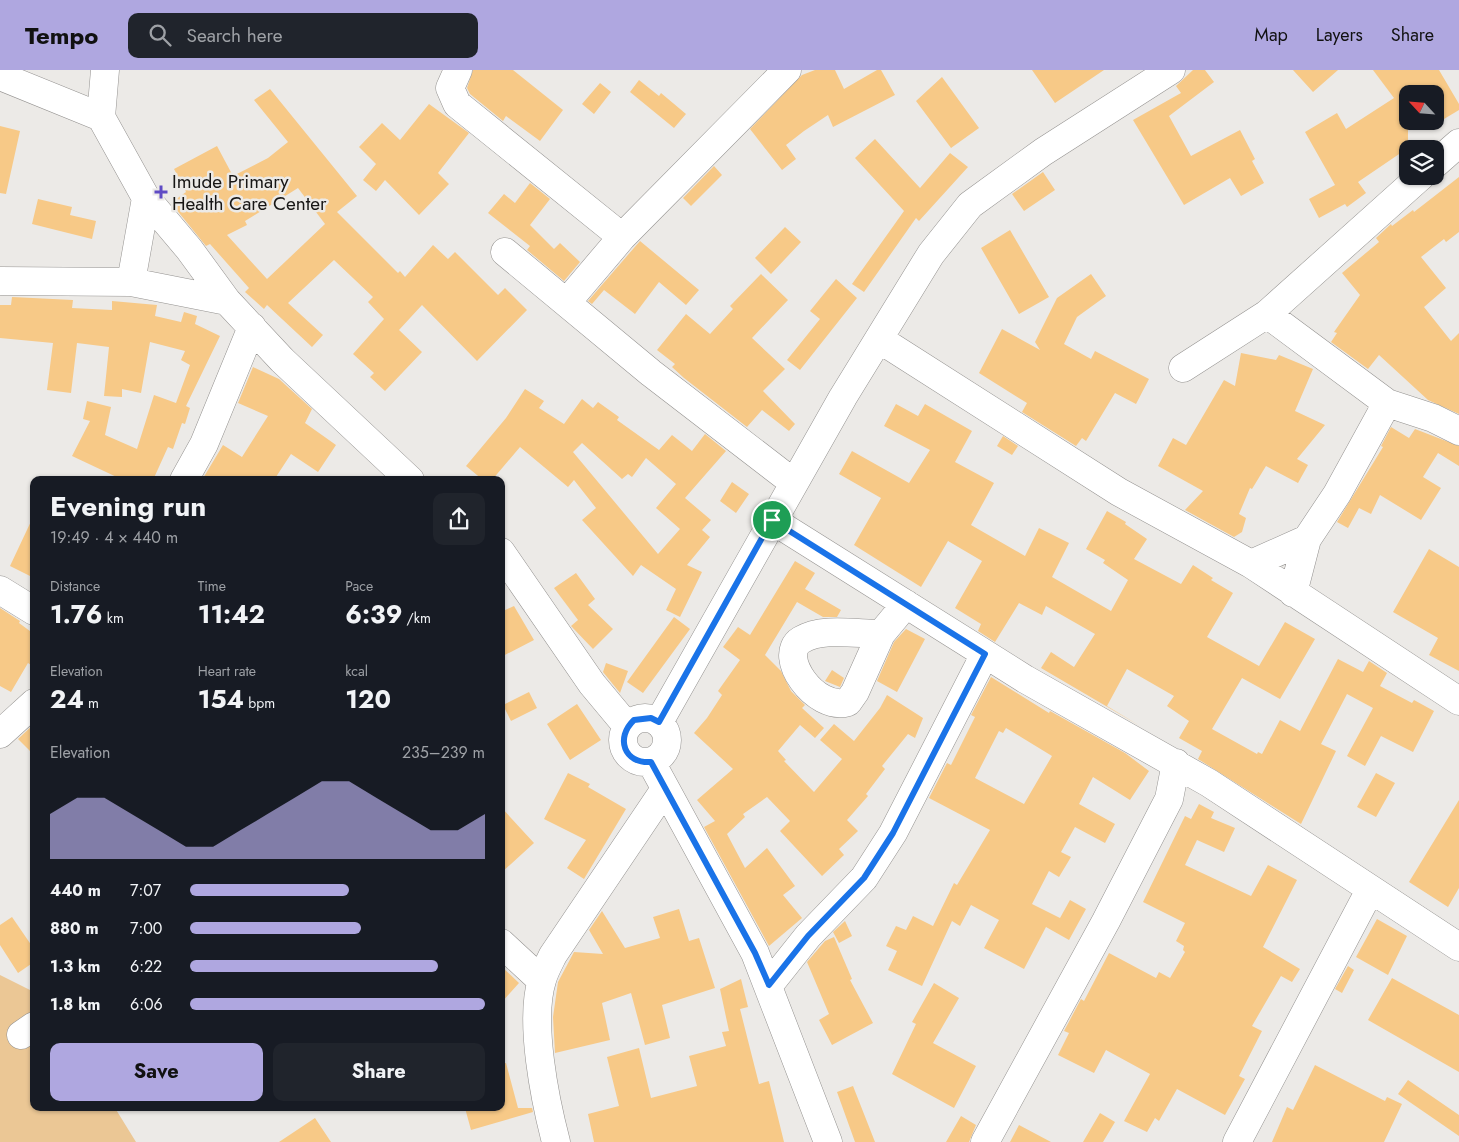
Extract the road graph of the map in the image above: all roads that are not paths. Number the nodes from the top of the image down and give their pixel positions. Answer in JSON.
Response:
{"nodes":[{"id":1,"x":105,"y":70,"type":"edge"},
{"id":2,"x":787,"y":70,"type":"edge"},
{"id":3,"x":1171,"y":70,"type":"edge"},
{"id":4,"x":0,"y":76,"type":"edge"},
{"id":5,"x":448,"y":76,"type":"edge"},
{"id":6,"x":101,"y":117,"type":"junction"},
{"id":7,"x":1459,"y":143,"type":"edge"},
{"id":8,"x":1444,"y":156,"type":"edge"},
{"id":9,"x":1411,"y":185,"type":"edge"},
{"id":10,"x":146,"y":198,"type":"junction"},
{"id":11,"x":622,"y":237,"type":"junction"},
{"id":12,"x":505,"y":252,"type":"dead end"},
{"id":13,"x":0,"y":281,"type":"edge"},
{"id":14,"x":131,"y":282,"type":"junction"},
{"id":15,"x":227,"y":301,"type":"junction"},
{"id":16,"x":566,"y":302,"type":"junction"},
{"id":17,"x":1267,"y":314,"type":"junction"},
{"id":18,"x":252,"y":327,"type":"junction"},
{"id":19,"x":879,"y":339,"type":"junction"},
{"id":20,"x":1184,"y":368,"type":"dead end"},
{"id":21,"x":1387,"y":403,"type":"junction"},
{"id":22,"x":1459,"y":431,"type":"edge"},
{"id":23,"x":186,"y":476,"type":"edge"},
{"id":24,"x":406,"y":476,"type":"edge"},
{"id":25,"x":794,"y":483,"type":"junction"},
{"id":26,"x":772,"y":520,"type":"junction"},
{"id":27,"x":1306,"y":539,"type":"junction"},
{"id":28,"x":505,"y":558,"type":"edge"},
{"id":29,"x":1250,"y":564,"type":"junction"},
{"id":30,"x":0,"y":590,"type":"edge"},
{"id":31,"x":1293,"y":593,"type":"junction"},
{"id":32,"x":906,"y":604,"type":"junction"},
{"id":33,"x":30,"y":609,"type":"edge"},
{"id":34,"x":881,"y":634,"type":"dead end"},
{"id":35,"x":985,"y":654,"type":"junction"},
{"id":36,"x":1459,"y":701,"type":"edge"},
{"id":37,"x":30,"y":707,"type":"edge"},
{"id":38,"x":659,"y":722,"type":"junction"},
{"id":39,"x":627,"y":726,"type":"junction"},
{"id":40,"x":0,"y":734,"type":"edge"},
{"id":41,"x":651,"y":762,"type":"junction"},
{"id":42,"x":1176,"y":763,"type":"junction"},
{"id":43,"x":1209,"y":783,"type":"junction"},
{"id":44,"x":665,"y":788,"type":"junction"},
{"id":45,"x":1169,"y":799,"type":"junction"},
{"id":46,"x":1370,"y":890,"type":"junction"},
{"id":47,"x":505,"y":947,"type":"edge"},
{"id":48,"x":1459,"y":947,"type":"edge"},
{"id":49,"x":541,"y":980,"type":"junction"},
{"id":50,"x":769,"y":985,"type":"junction"},
{"id":51,"x":556,"y":1142,"type":"edge"},
{"id":52,"x":828,"y":1142,"type":"edge"},
{"id":53,"x":985,"y":1142,"type":"edge"},
{"id":54,"x":1237,"y":1142,"type":"edge"}],
"edges":[{"from":1,"to":6,"type":"street"},
{"from":2,"to":11,"type":"street"},
{"from":3,"to":19,"type":"street"},
{"from":4,"to":6,"type":"street"},
{"from":5,"to":11,"type":"street"},
{"from":6,"to":10,"type":"street"},
{"from":7,"to":8,"type":"street"},
{"from":9,"to":17,"type":"street"},
{"from":10,"to":14,"type":"street"},
{"from":10,"to":15,"type":"street"},
{"from":11,"to":16,"type":"street"},
{"from":12,"to":16,"type":"street"},
{"from":13,"to":14,"type":"street"},
{"from":14,"to":15,"type":"street"},
{"from":15,"to":18,"type":"street"},
{"from":16,"to":25,"type":"street"},
{"from":17,"to":20,"type":"street"},
{"from":17,"to":21,"type":"street"},
{"from":18,"to":23,"type":"street"},
{"from":18,"to":24,"type":"street"},
{"from":19,"to":25,"type":"street"},
{"from":19,"to":29,"type":"street"},
{"from":21,"to":22,"type":"street"},
{"from":21,"to":27,"type":"street"},
{"from":25,"to":26,"type":"street"},
{"from":26,"to":32,"type":"street"},
{"from":26,"to":38,"type":"street"},
{"from":27,"to":29,"type":"street"},
{"from":27,"to":31,"type":"street"},
{"from":28,"to":39,"type":"street"},
{"from":29,"to":31,"type":"street"},
{"from":30,"to":33,"type":"street"},
{"from":31,"to":36,"type":"street"},
{"from":32,"to":34,"type":"street"},
{"from":32,"to":35,"type":"street"},
{"from":35,"to":42,"type":"street"},
{"from":35,"to":50,"type":"street"},
{"from":37,"to":40,"type":"street"},
{"from":38,"to":39,"type":"street"},
{"from":38,"to":41,"type":"street"},
{"from":39,"to":41,"type":"street"},
{"from":41,"to":44,"type":"street"},
{"from":42,"to":43,"type":"street"},
{"from":42,"to":45,"type":"street"},
{"from":43,"to":45,"type":"street"},
{"from":43,"to":46,"type":"street"},
{"from":44,"to":49,"type":"street"},
{"from":44,"to":50,"type":"street"},
{"from":45,"to":53,"type":"street"},
{"from":46,"to":48,"type":"street"},
{"from":46,"to":54,"type":"street"},
{"from":47,"to":49,"type":"street"},
{"from":49,"to":51,"type":"street"},
{"from":50,"to":52,"type":"street"}]}
